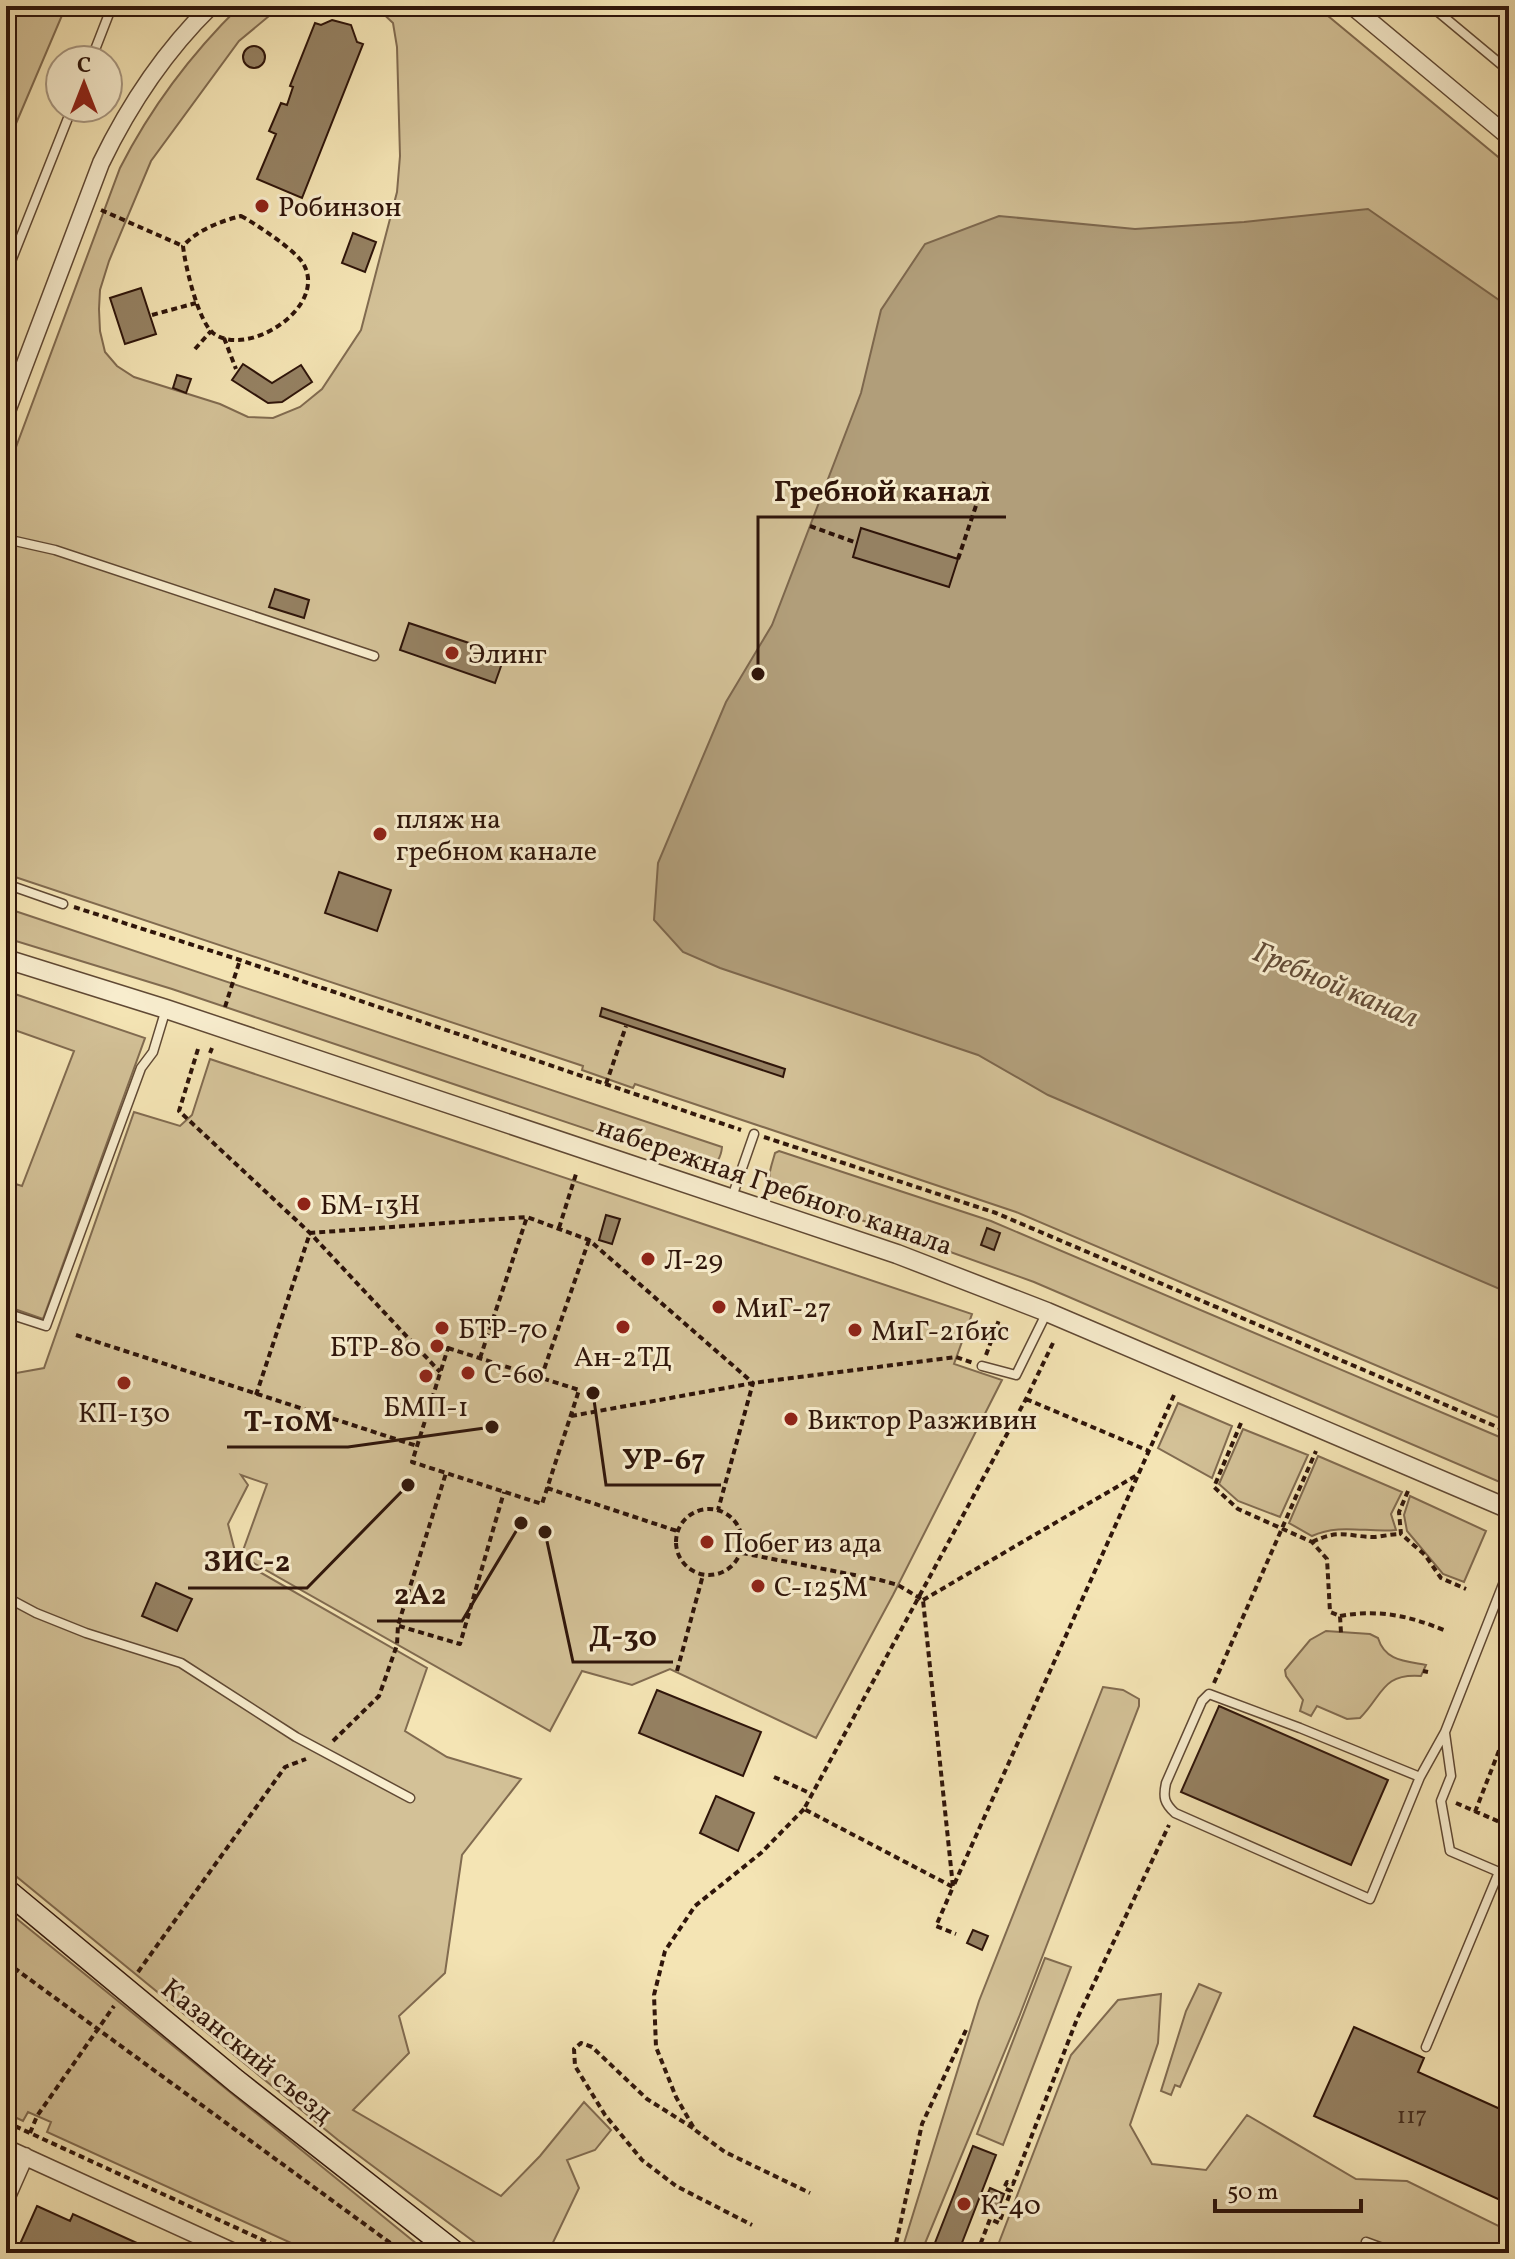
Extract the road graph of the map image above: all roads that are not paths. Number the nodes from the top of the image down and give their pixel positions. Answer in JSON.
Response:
{"nodes":[{"id":1,"x":112,"y":6,"type":"edge"},
{"id":2,"x":211,"y":6,"type":"edge"},
{"id":3,"x":1352,"y":6,"type":"edge"},
{"id":4,"x":1431,"y":6,"type":"edge"},
{"id":5,"x":97,"y":44,"type":"edge"},
{"id":6,"x":1509,"y":71,"type":"edge"},
{"id":7,"x":66,"y":124,"type":"edge"},
{"id":8,"x":1509,"y":137,"type":"edge"},
{"id":9,"x":6,"y":274,"type":"edge"},
{"id":10,"x":6,"y":414,"type":"edge"},
{"id":11,"x":6,"y":539,"type":"edge"},
{"id":12,"x":374,"y":656,"type":"dead end"},
{"id":13,"x":6,"y":884,"type":"edge"},
{"id":14,"x":63,"y":904,"type":"road end"},
{"id":15,"x":6,"y":959,"type":"edge"},
{"id":16,"x":166,"y":1009,"type":"junction"},
{"id":17,"x":754,"y":1134,"type":"road end"},
{"id":18,"x":732,"y":1198,"type":"junction"},
{"id":19,"x":1047,"y":1312,"type":"junction"},
{"id":20,"x":6,"y":1313,"type":"edge"},
{"id":21,"x":982,"y":1366,"type":"road end"},
{"id":22,"x":1509,"y":1509,"type":"edge"},
{"id":23,"x":1509,"y":1569,"type":"edge"},
{"id":24,"x":6,"y":1597,"type":"edge"},
{"id":25,"x":1445,"y":1732,"type":"junction"},
{"id":26,"x":1420,"y":1777,"type":"junction"},
{"id":27,"x":410,"y":1798,"type":"dead end"},
{"id":28,"x":6,"y":1890,"type":"edge"},
{"id":29,"x":1426,"y":2047,"type":"dead end"},
{"id":30,"x":6,"y":2148,"type":"edge"},
{"id":31,"x":25,"y":2156,"type":"junction"},
{"id":32,"x":6,"y":2199,"type":"edge"},
{"id":33,"x":1366,"y":2242,"type":"dead end"},
{"id":34,"x":233,"y":2252,"type":"edge"},
{"id":35,"x":455,"y":2253,"type":"edge"},
{"id":36,"x":1396,"y":2253,"type":"edge"}],
"edges":[{"from":1,"to":5,"type":"lane"},
{"from":2,"to":10,"type":"street"},
{"from":3,"to":8,"type":"street"},
{"from":4,"to":6,"type":"lane"},
{"from":7,"to":9,"type":"lane"},
{"from":11,"to":12,"type":"lane"},
{"from":13,"to":14,"type":"lane"},
{"from":15,"to":16,"type":"street","name":"набережная Гребного канала"},
{"from":16,"to":18,"type":"street","name":"набережная Гребного канала"},
{"from":16,"to":20,"type":"lane"},
{"from":17,"to":18,"type":"lane"},
{"from":18,"to":19,"type":"street","name":"набережная Гребного канала"},
{"from":19,"to":21,"type":"lane"},
{"from":19,"to":22,"type":"street","name":"набережная Гребного канала"},
{"from":23,"to":25,"type":"lane"},
{"from":24,"to":27,"type":"lane"},
{"from":25,"to":26,"type":"lane"},
{"from":25,"to":29,"type":"lane"},
{"from":26,"to":26,"type":"lane"},
{"from":28,"to":35,"type":"main road","name":"Казанский съезд"},
{"from":30,"to":31,"type":"street"},
{"from":31,"to":32,"type":"street"},
{"from":31,"to":34,"type":"street"},
{"from":33,"to":36,"type":"lane"}]}
